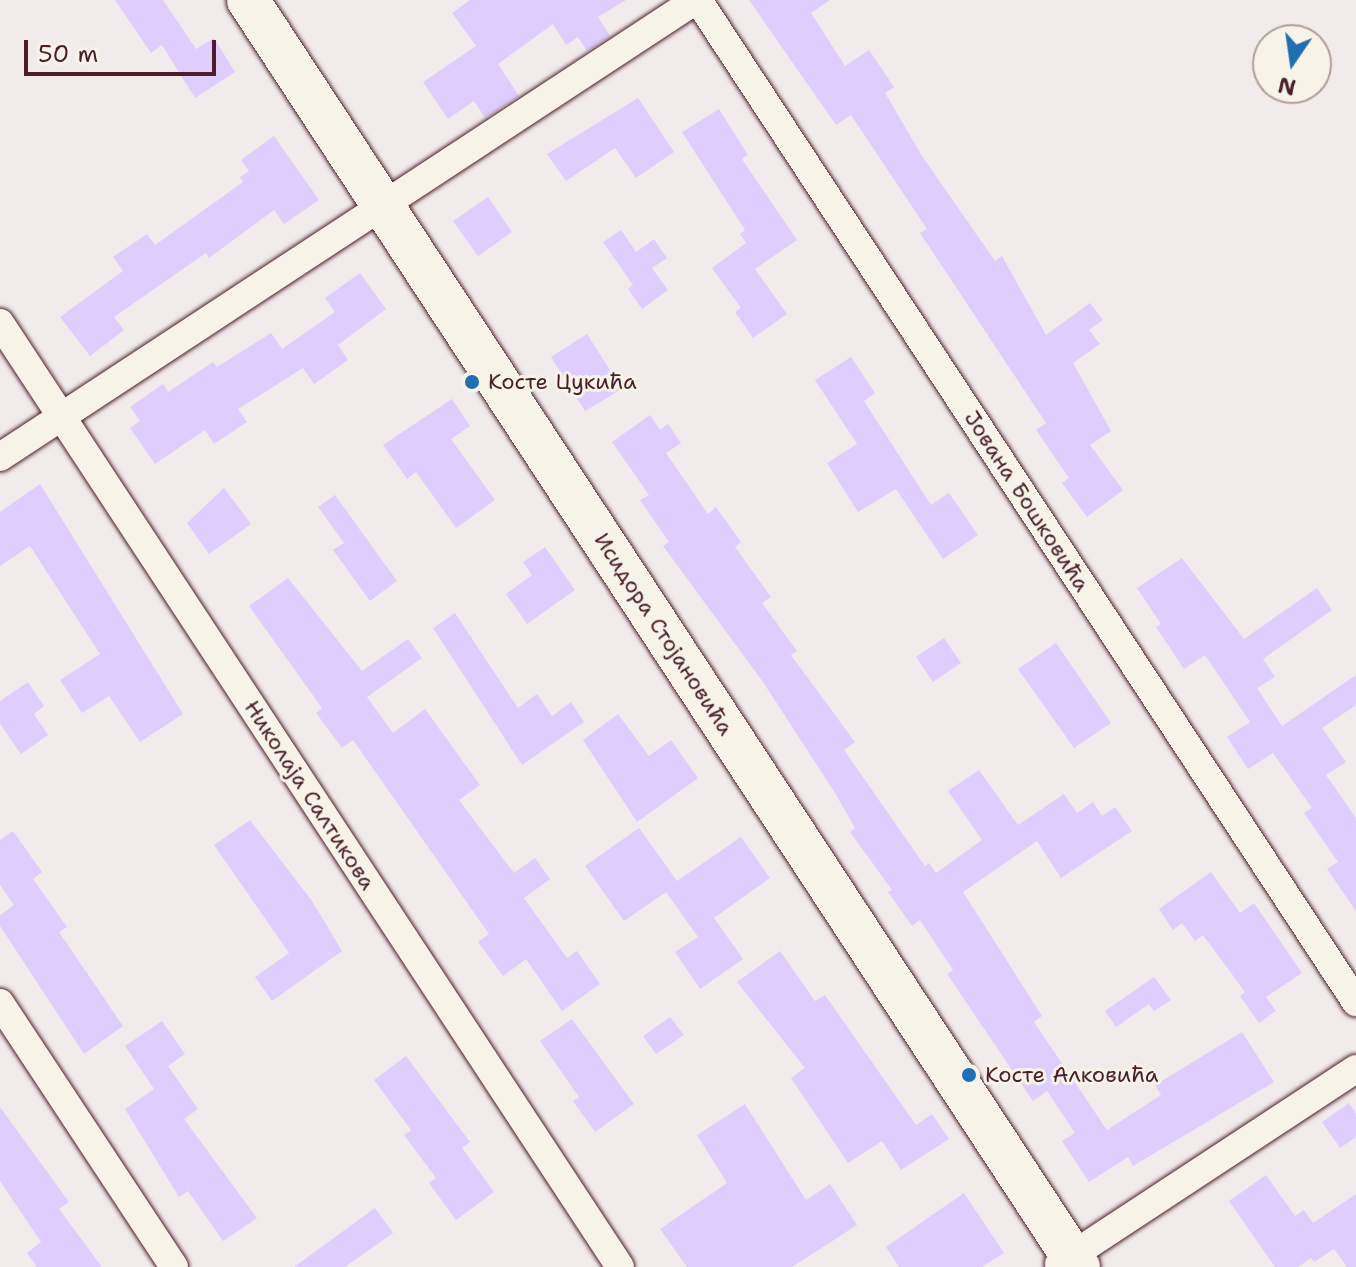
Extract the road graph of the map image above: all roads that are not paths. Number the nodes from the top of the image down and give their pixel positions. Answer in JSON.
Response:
{"nodes":[{"id":1,"x":248,"y":0,"type":"edge"},
{"id":2,"x":697,"y":0,"type":"edge"},
{"id":3,"x":383,"y":206,"type":"junction"},
{"id":4,"x":0,"y":323,"type":"edge"},
{"id":5,"x":62,"y":417,"type":"junction"},
{"id":6,"x":0,"y":457,"type":"edge"},
{"id":7,"x":1356,"y":1002,"type":"edge"},
{"id":8,"x":0,"y":1003,"type":"edge"},
{"id":9,"x":1356,"y":1069,"type":"edge"},
{"id":10,"x":1069,"y":1263,"type":"edge"},
{"id":11,"x":174,"y":1267,"type":"edge"},
{"id":12,"x":620,"y":1267,"type":"edge"}],
"edges":[{"from":1,"to":3,"type":"street","name":"Исидора Стојановића"},
{"from":2,"to":3,"type":"street"},
{"from":2,"to":7,"type":"street","name":"Јована Бошковића"},
{"from":3,"to":5,"type":"street"},
{"from":3,"to":10,"type":"street","name":"Исидора Стојановића"},
{"from":4,"to":5,"type":"street","name":"Николаја Салтикова"},
{"from":5,"to":6,"type":"street"},
{"from":5,"to":12,"type":"street","name":"Николаја Салтикова"},
{"from":8,"to":11,"type":"street"},
{"from":9,"to":10,"type":"street"}]}
